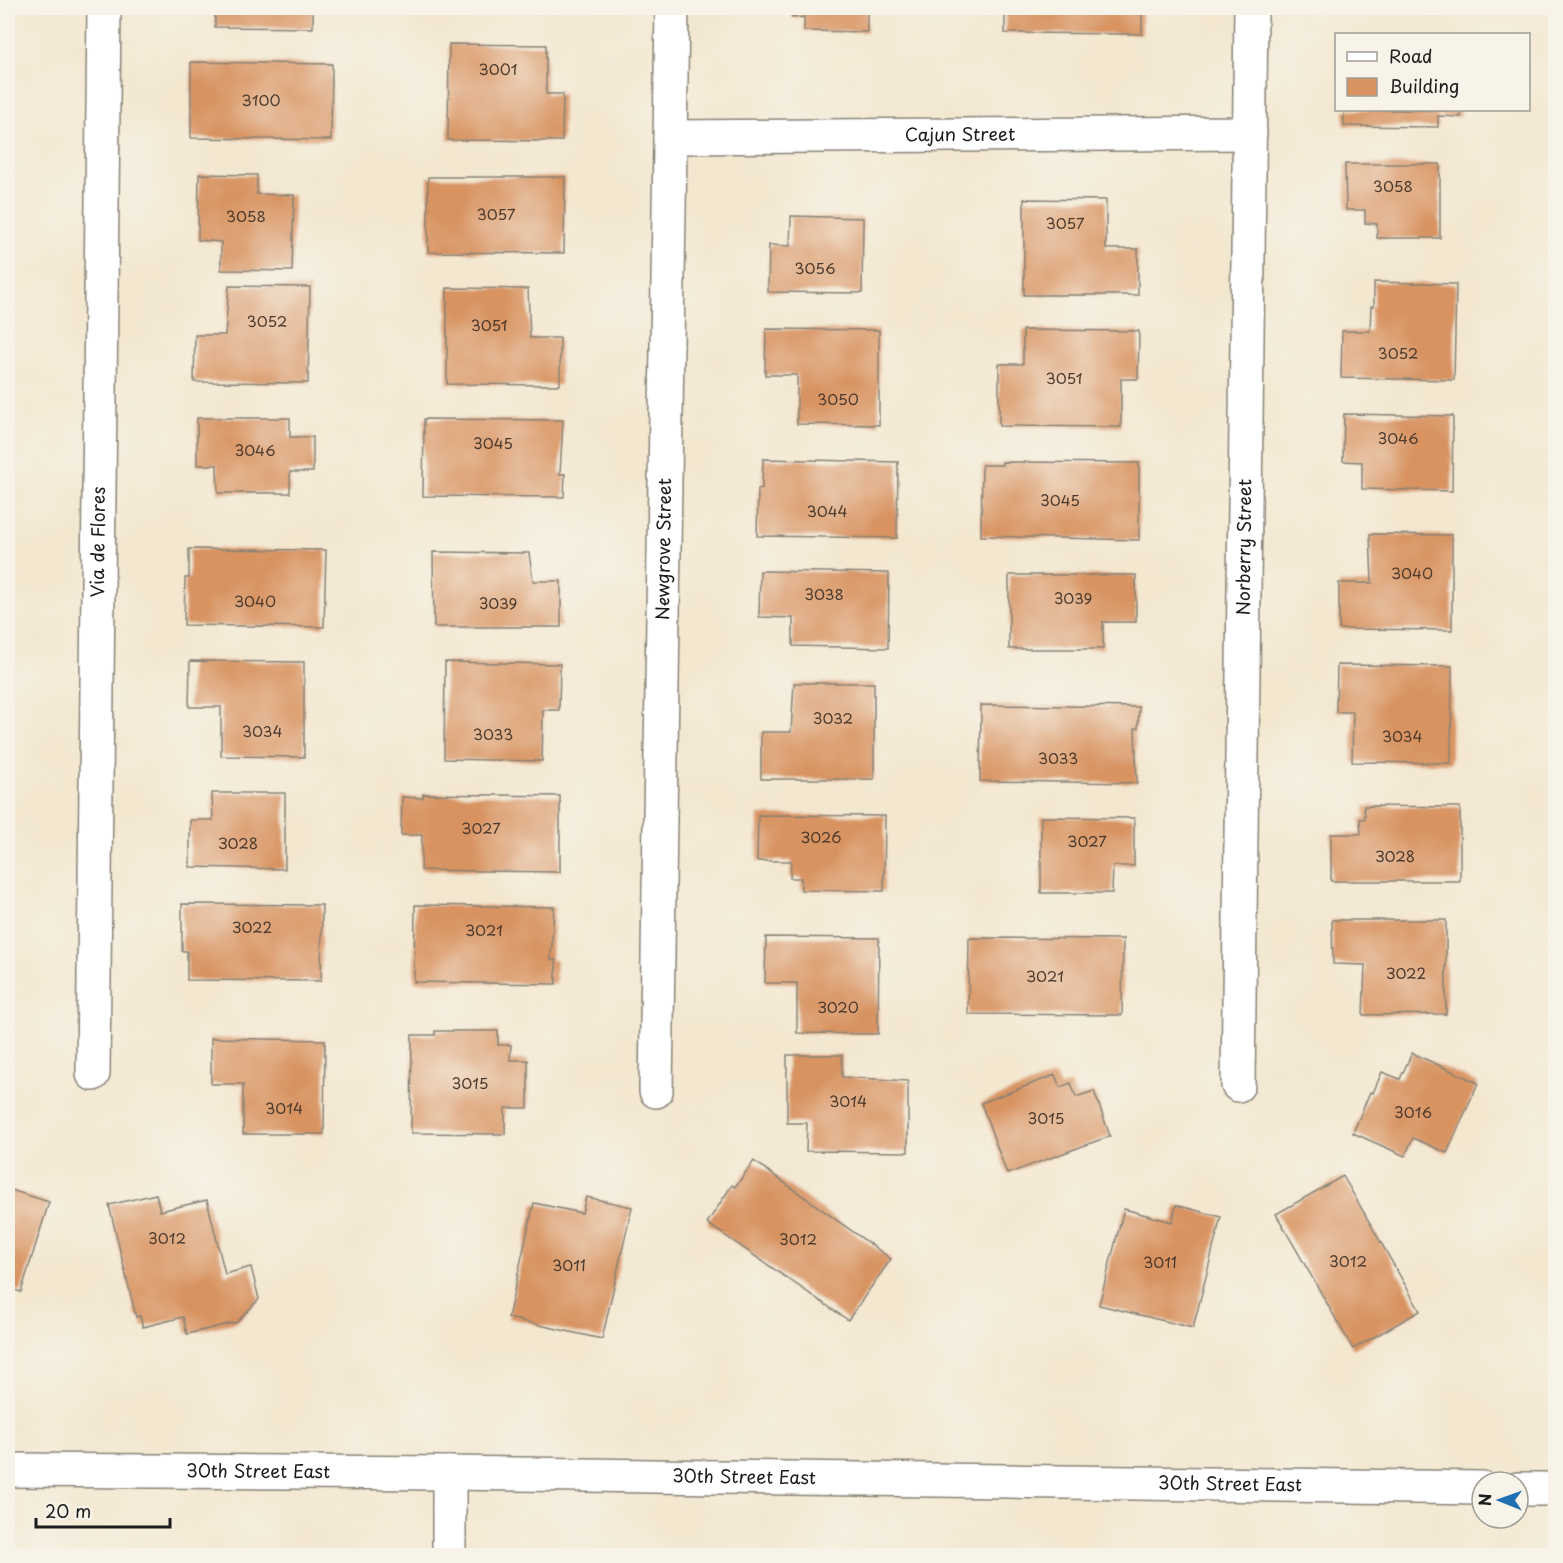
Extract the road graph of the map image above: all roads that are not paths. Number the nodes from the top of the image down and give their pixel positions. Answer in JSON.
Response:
{"nodes":[{"id":1,"x":104,"y":8,"type":"edge"},
{"id":2,"x":672,"y":8,"type":"edge"},
{"id":3,"x":1251,"y":8,"type":"edge"},
{"id":4,"x":1250,"y":133,"type":"junction"},
{"id":5,"x":670,"y":137,"type":"junction"},
{"id":6,"x":93,"y":1074,"type":"dead end"},
{"id":7,"x":1238,"y":1085,"type":"dead end"},
{"id":8,"x":656,"y":1091,"type":"dead end"},
{"id":9,"x":8,"y":1470,"type":"edge"},
{"id":10,"x":449,"y":1473,"type":"junction"},
{"id":11,"x":1470,"y":1488,"type":"edge"},
{"id":12,"x":1530,"y":1489,"type":"edge"},
{"id":13,"x":1556,"y":1490,"type":"edge"},
{"id":14,"x":449,"y":1556,"type":"edge"}],
"edges":[{"from":1,"to":6,"type":"street","name":"Via de Flores"},
{"from":2,"to":5,"type":"street","name":"Newgrove Street"},
{"from":3,"to":4,"type":"street","name":"Norberry Street"},
{"from":4,"to":5,"type":"street","name":"Cajun Street"},
{"from":4,"to":7,"type":"street","name":"Norberry Street"},
{"from":5,"to":8,"type":"street","name":"Newgrove Street"},
{"from":9,"to":10,"type":"street","name":"30th Street East"},
{"from":10,"to":11,"type":"street","name":"30th Street East"},
{"from":10,"to":14,"type":"street"},
{"from":12,"to":13,"type":"street"}]}
